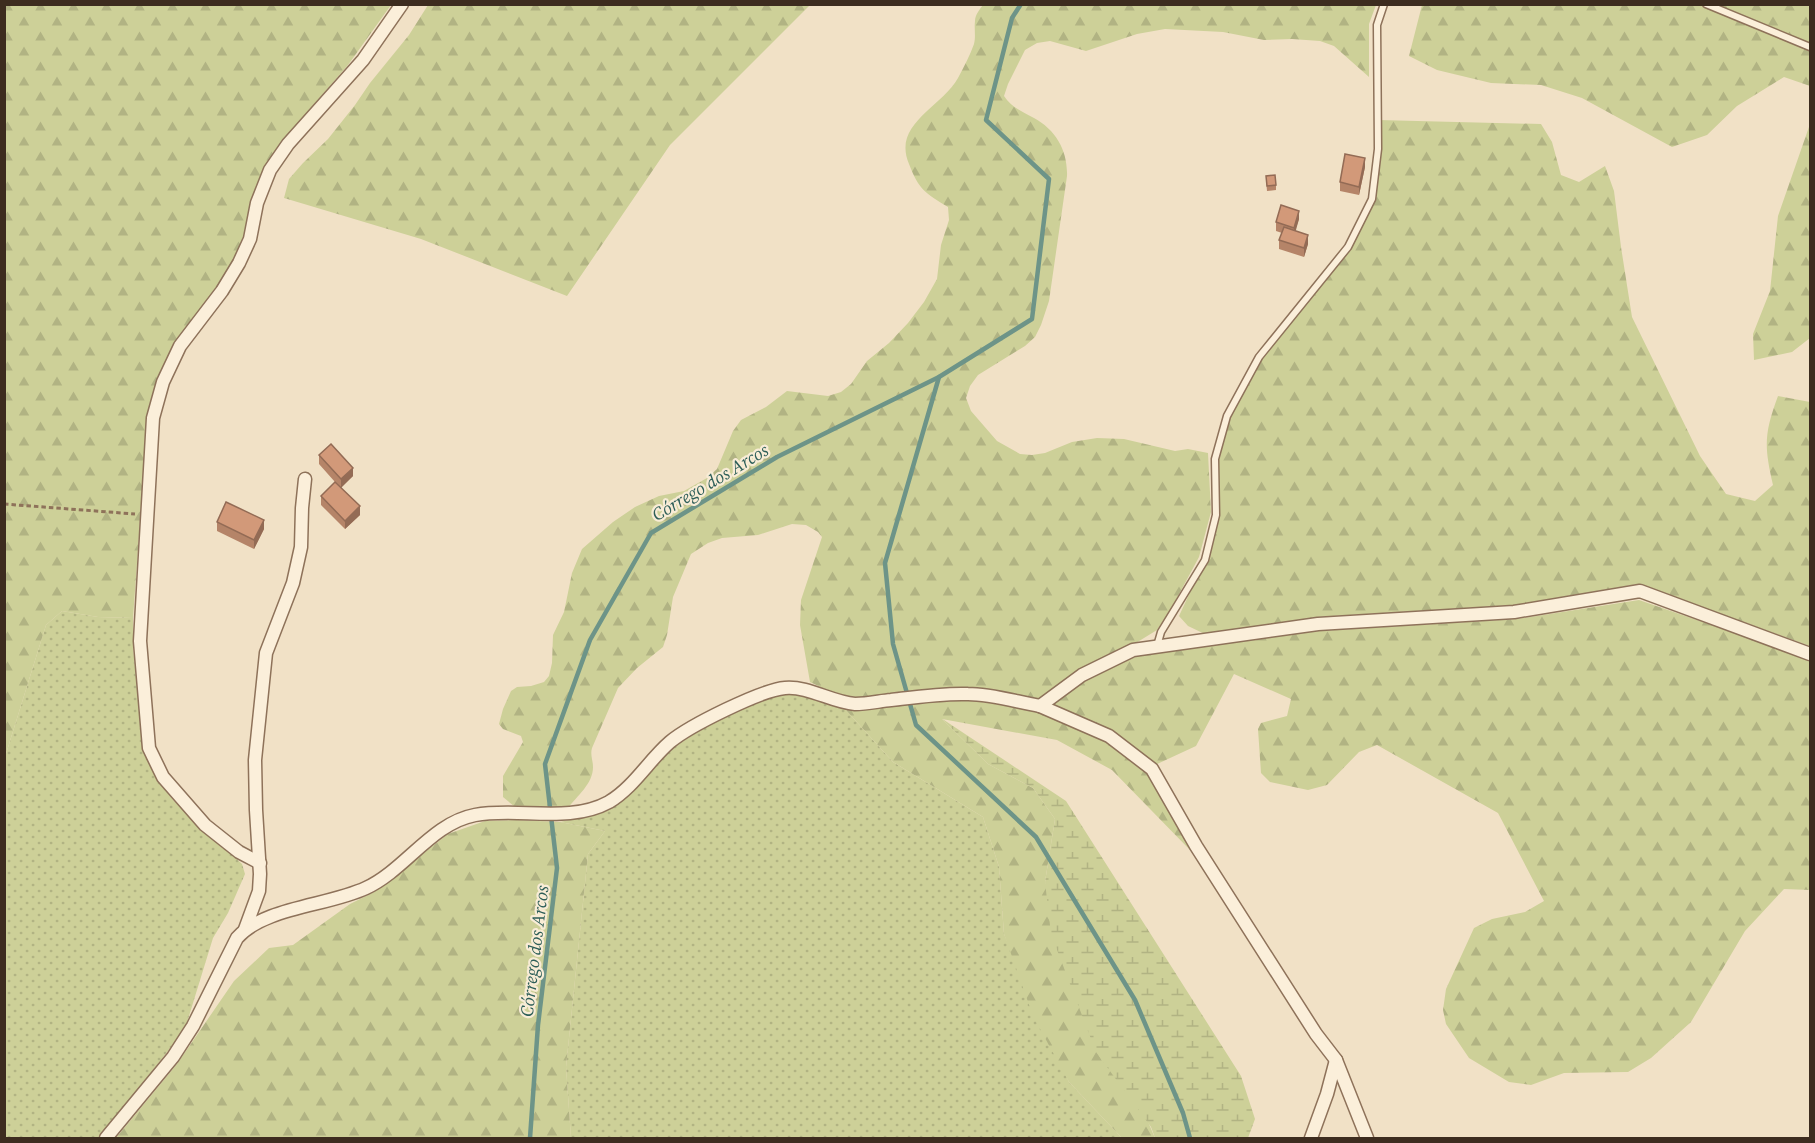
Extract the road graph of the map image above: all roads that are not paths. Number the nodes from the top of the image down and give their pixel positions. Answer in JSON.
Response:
{"nodes":[{"id":1,"x":402,"y":4,"type":"edge"},
{"id":2,"x":1384,"y":4,"type":"edge"},
{"id":3,"x":1707,"y":4,"type":"edge"},
{"id":4,"x":1810,"y":46,"type":"edge"},
{"id":5,"x":305,"y":479,"type":"dead end"},
{"id":6,"x":1157,"y":646,"type":"junction"},
{"id":7,"x":1810,"y":654,"type":"edge"},
{"id":8,"x":1040,"y":706,"type":"junction"},
{"id":9,"x":260,"y":863,"type":"junction"},
{"id":10,"x":246,"y":929,"type":"junction"},
{"id":11,"x":1336,"y":1060,"type":"junction"},
{"id":12,"x":106,"y":1138,"type":"edge"},
{"id":13,"x":1311,"y":1138,"type":"edge"},
{"id":14,"x":1367,"y":1138,"type":"edge"}],
"edges":[{"from":1,"to":9,"type":"street"},
{"from":2,"to":6,"type":"lane"},
{"from":3,"to":4,"type":"lane"},
{"from":5,"to":9,"type":"street"},
{"from":6,"to":7,"type":"street"},
{"from":6,"to":8,"type":"street"},
{"from":8,"to":10,"type":"street"},
{"from":8,"to":11,"type":"street"},
{"from":9,"to":10,"type":"street"},
{"from":10,"to":12,"type":"street"},
{"from":11,"to":13,"type":"street"},
{"from":11,"to":14,"type":"street"}]}
